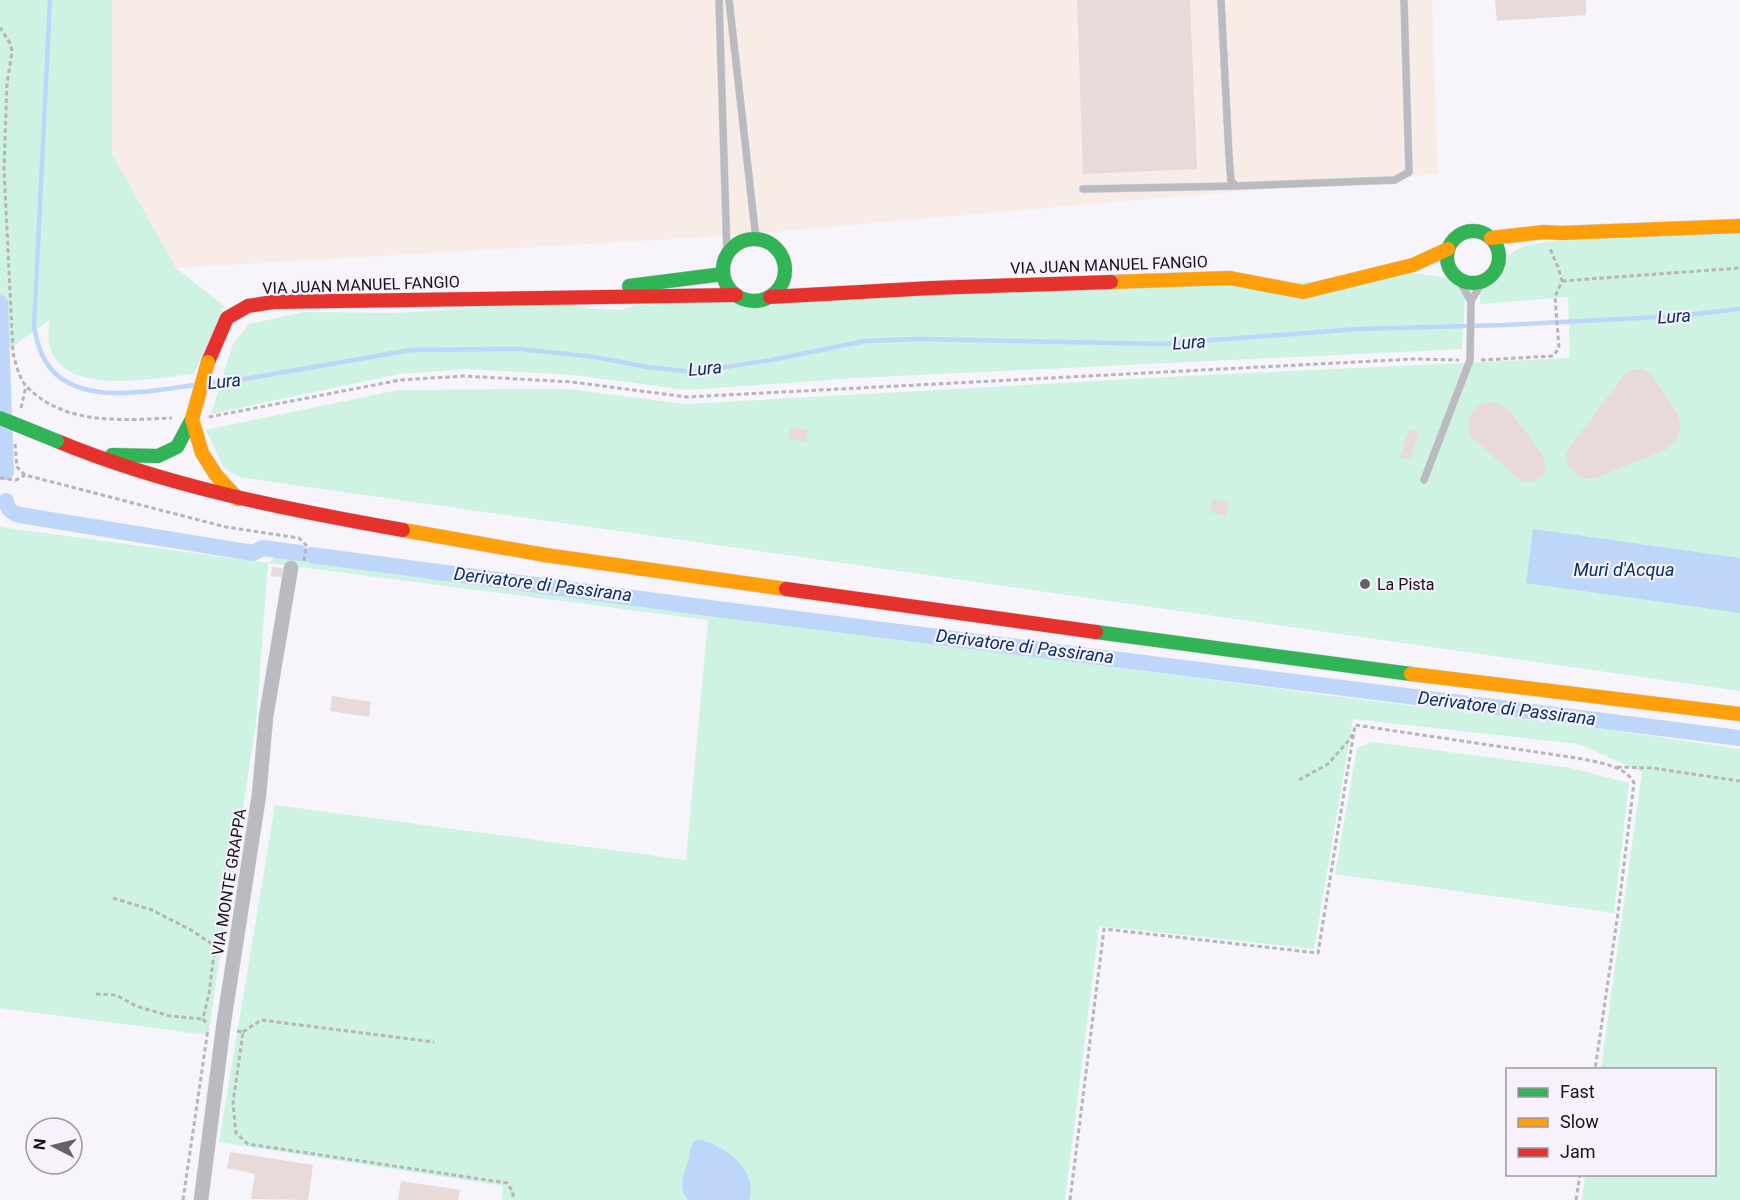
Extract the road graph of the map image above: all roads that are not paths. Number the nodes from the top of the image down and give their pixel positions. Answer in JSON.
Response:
{"nodes":[{"id":1,"x":719,"y":0,"type":"edge"},
{"id":2,"x":729,"y":0,"type":"edge"},
{"id":3,"x":1221,"y":0,"type":"edge"},
{"id":4,"x":1404,"y":0,"type":"edge"},
{"id":5,"x":1236,"y":186,"type":"junction"},
{"id":6,"x":1083,"y":189,"type":"dead end"},
{"id":7,"x":1740,"y":226,"type":"edge"},
{"id":8,"x":1561,"y":233,"type":"junction"},
{"id":9,"x":1491,"y":238,"type":"junction"},
{"id":10,"x":756,"y":239,"type":"junction"},
{"id":11,"x":1448,"y":249,"type":"junction"},
{"id":12,"x":727,"y":254,"type":"junction"},
{"id":13,"x":1498,"y":259,"type":"junction"},
{"id":14,"x":1413,"y":265,"type":"junction"},
{"id":15,"x":723,"y":274,"type":"junction"},
{"id":16,"x":1456,"y":277,"type":"junction"},
{"id":17,"x":784,"y":278,"type":"junction"},
{"id":18,"x":1483,"y":281,"type":"junction"},
{"id":19,"x":801,"y":294,"type":"junction"},
{"id":20,"x":736,"y":295,"type":"junction"},
{"id":21,"x":770,"y":297,"type":"junction"},
{"id":22,"x":534,"y":298,"type":"junction"},
{"id":23,"x":1471,"y":302,"type":"junction"},
{"id":24,"x":0,"y":417,"type":"edge"},
{"id":25,"x":195,"y":418,"type":"junction"},
{"id":26,"x":87,"y":454,"type":"junction"},
{"id":27,"x":1424,"y":480,"type":"dead end"},
{"id":28,"x":238,"y":499,"type":"junction"},
{"id":29,"x":291,"y":568,"type":"dead end"},
{"id":30,"x":1740,"y":714,"type":"edge"},
{"id":31,"x":201,"y":1200,"type":"edge"}],
"edges":[{"from":1,"to":12,"type":"lane"},
{"from":2,"to":10,"type":"lane"},
{"from":3,"to":5,"type":"lane"},
{"from":4,"to":5,"type":"lane"},
{"from":5,"to":6,"type":"lane"},
{"from":7,"to":8,"type":"street"},
{"from":8,"to":9,"type":"street"},
{"from":8,"to":13,"type":"street"},
{"from":9,"to":11,"type":"street"},
{"from":9,"to":13,"type":"street"},
{"from":10,"to":12,"type":"street"},
{"from":10,"to":17,"type":"street"},
{"from":11,"to":14,"type":"street","name":"VIA JUAN MANUEL FANGIO"},
{"from":11,"to":16,"type":"street"},
{"from":12,"to":15,"type":"street"},
{"from":13,"to":18,"type":"street"},
{"from":14,"to":16,"type":"street","name":"VIA JUAN MANUEL FANGIO"},
{"from":14,"to":19,"type":"street","name":"VIA JUAN MANUEL FANGIO"},
{"from":15,"to":20,"type":"street"},
{"from":15,"to":22,"type":"street","name":"VIA JUAN MANUEL FANGIO"},
{"from":16,"to":18,"type":"street"},
{"from":16,"to":23,"type":"lane"},
{"from":17,"to":19,"type":"street"},
{"from":17,"to":21,"type":"street"},
{"from":18,"to":23,"type":"lane"},
{"from":19,"to":21,"type":"street","name":"VIA JUAN MANUEL FANGIO"},
{"from":20,"to":21,"type":"street","name":"VIA JUAN MANUEL FANGIO"},
{"from":20,"to":22,"type":"street","name":"VIA JUAN MANUEL FANGIO"},
{"from":22,"to":25,"type":"street","name":"VIA JUAN MANUEL FANGIO","bridge":true},
{"from":23,"to":27,"type":"lane"},
{"from":24,"to":26,"type":"street","bridge":true},
{"from":25,"to":26,"type":"street","name":"VIA JUAN MANUEL FANGIO"},
{"from":25,"to":28,"type":"street"},
{"from":26,"to":28,"type":"street"},
{"from":28,"to":30,"type":"street"},
{"from":29,"to":31,"type":"street","name":"VIA MONTE GRAPPA"}]}
